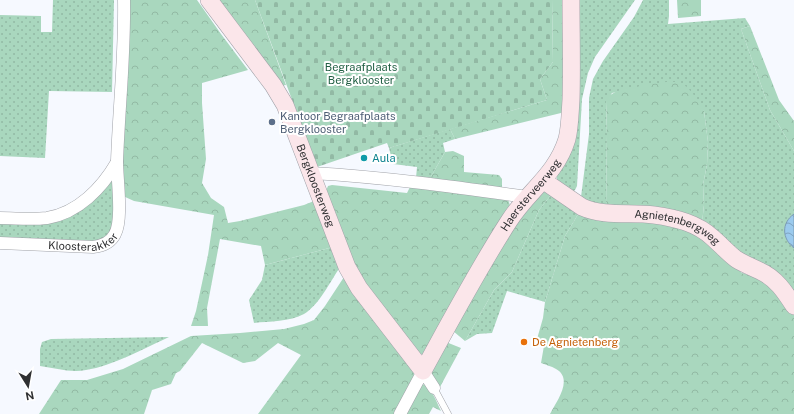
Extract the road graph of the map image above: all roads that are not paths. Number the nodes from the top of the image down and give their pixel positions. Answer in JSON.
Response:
{"nodes":[{"id":1,"x":124,"y":0,"type":"edge"},
{"id":2,"x":209,"y":0,"type":"edge"},
{"id":3,"x":571,"y":0,"type":"edge"},
{"id":4,"x":117,"y":162,"type":"junction"},
{"id":5,"x":311,"y":173,"type":"junction"},
{"id":6,"x":544,"y":180,"type":"junction"},
{"id":7,"x":527,"y":198,"type":"junction"},
{"id":8,"x":0,"y":218,"type":"edge"},
{"id":9,"x":0,"y":243,"type":"edge"},
{"id":10,"x":794,"y":306,"type":"edge"},
{"id":11,"x":423,"y":371,"type":"junction"},
{"id":12,"x":434,"y":388,"type":"joint"},
{"id":13,"x":400,"y":414,"type":"edge"},
{"id":14,"x":448,"y":414,"type":"edge"}],
"edges":[{"from":1,"to":4,"type":"street","name":"Kloosterakker"},
{"from":2,"to":5,"type":"street","name":"Bergkloosterweg"},
{"from":3,"to":6,"type":"street","name":"Haersterveerweg"},
{"from":4,"to":8,"type":"street"},
{"from":4,"to":9,"type":"street","name":"Kloosterakker"},
{"from":5,"to":7,"type":"street"},
{"from":5,"to":11,"type":"street","name":"Bergkloosterweg"},
{"from":6,"to":7,"type":"street","name":"Haersterveerweg"},
{"from":6,"to":10,"type":"street","name":"Agnietenbergweg"},
{"from":7,"to":11,"type":"street","name":"Haersterveerweg"},
{"from":11,"to":12,"type":"street"},
{"from":11,"to":13,"type":"street","name":"Haersterveerweg"},
{"from":12,"to":14,"type":"lane"}]}
